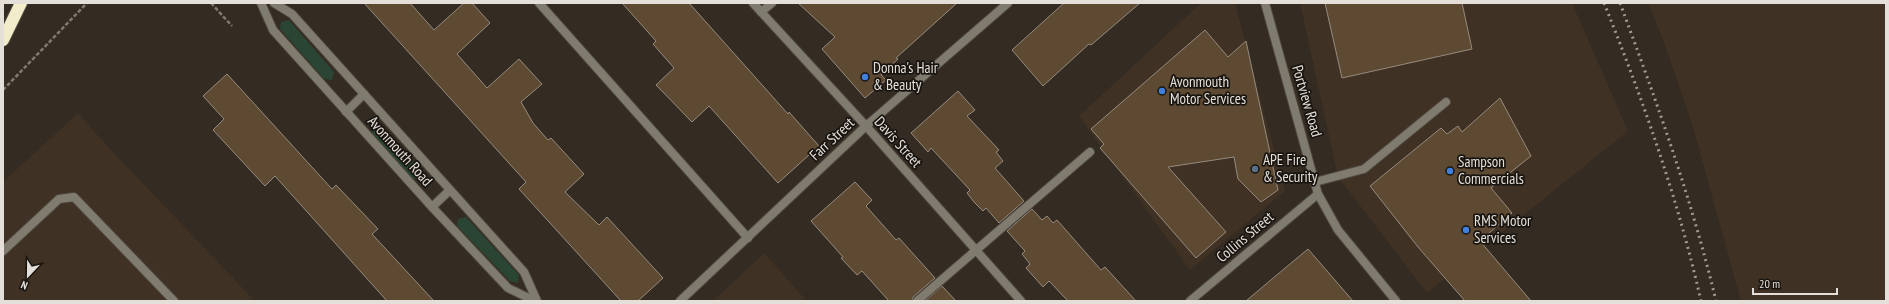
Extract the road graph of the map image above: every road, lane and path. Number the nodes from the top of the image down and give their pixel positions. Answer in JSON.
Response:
{"nodes":[{"id":1,"x":21,"y":3,"type":"edge"},
{"id":2,"x":87,"y":3,"type":"edge"},
{"id":3,"x":211,"y":3,"type":"edge"},
{"id":4,"x":261,"y":3,"type":"edge"},
{"id":5,"x":274,"y":3,"type":"edge"},
{"id":6,"x":539,"y":3,"type":"edge"},
{"id":7,"x":753,"y":3,"type":"edge"},
{"id":8,"x":772,"y":3,"type":"edge"},
{"id":9,"x":1008,"y":3,"type":"edge"},
{"id":10,"x":1265,"y":3,"type":"edge"},
{"id":11,"x":762,"y":12,"type":"junction"},
{"id":12,"x":232,"y":26,"type":"dead end"},
{"id":13,"x":3,"y":40,"type":"edge"},
{"id":14,"x":3,"y":90,"type":"edge"},
{"id":15,"x":364,"y":94,"type":"junction"},
{"id":16,"x":1446,"y":102,"type":"dead end"},
{"id":17,"x":346,"y":112,"type":"junction"},
{"id":18,"x":866,"y":126,"type":"junction"},
{"id":19,"x":1090,"y":152,"type":"dead end"},
{"id":20,"x":1315,"y":182,"type":"junction"},
{"id":21,"x":450,"y":190,"type":"junction"},
{"id":22,"x":1318,"y":194,"type":"junction"},
{"id":23,"x":432,"y":207,"type":"junction"},
{"id":24,"x":748,"y":238,"type":"junction"},
{"id":25,"x":976,"y":250,"type":"junction"},
{"id":26,"x":3,"y":251,"type":"edge"},
{"id":27,"x":174,"y":301,"type":"edge"},
{"id":28,"x":536,"y":301,"type":"edge"},
{"id":29,"x":680,"y":301,"type":"edge"},
{"id":30,"x":917,"y":301,"type":"edge"},
{"id":31,"x":1021,"y":301,"type":"edge"},
{"id":32,"x":1190,"y":301,"type":"edge"},
{"id":33,"x":1396,"y":301,"type":"edge"}],
"edges":[{"from":1,"to":13,"type":"highway"},
{"from":2,"to":14,"type":"path"},
{"from":3,"to":12,"type":"path"},
{"from":4,"to":17,"type":"street","name":"Avonmouth Road"},
{"from":5,"to":15,"type":"street","name":"Avonmouth Road"},
{"from":6,"to":24,"type":"street"},
{"from":7,"to":11,"type":"street","name":"Davis Street"},
{"from":8,"to":11,"type":"street"},
{"from":9,"to":18,"type":"street","name":"Farr Street"},
{"from":10,"to":20,"type":"street","name":"Portview Road"},
{"from":11,"to":18,"type":"street","name":"Davis Street"},
{"from":15,"to":17,"type":"street"},
{"from":15,"to":21,"type":"street","name":"Avonmouth Road"},
{"from":16,"to":20,"type":"street"},
{"from":17,"to":23,"type":"street","name":"Avonmouth Road"},
{"from":18,"to":24,"type":"street","name":"Farr Street"},
{"from":18,"to":25,"type":"street","name":"Davis Street"},
{"from":19,"to":25,"type":"street"},
{"from":20,"to":22,"type":"street","name":"Portview Road"},
{"from":21,"to":23,"type":"street"},
{"from":21,"to":28,"type":"street","name":"Avonmouth Road"},
{"from":22,"to":32,"type":"street","name":"Collins Street"},
{"from":22,"to":33,"type":"street","name":"Portview Road"},
{"from":23,"to":28,"type":"street","name":"Avonmouth Road"},
{"from":24,"to":29,"type":"street","name":"Farr Street"},
{"from":25,"to":30,"type":"street"},
{"from":25,"to":31,"type":"street","name":"Davis Street"},
{"from":26,"to":27,"type":"street"}]}
